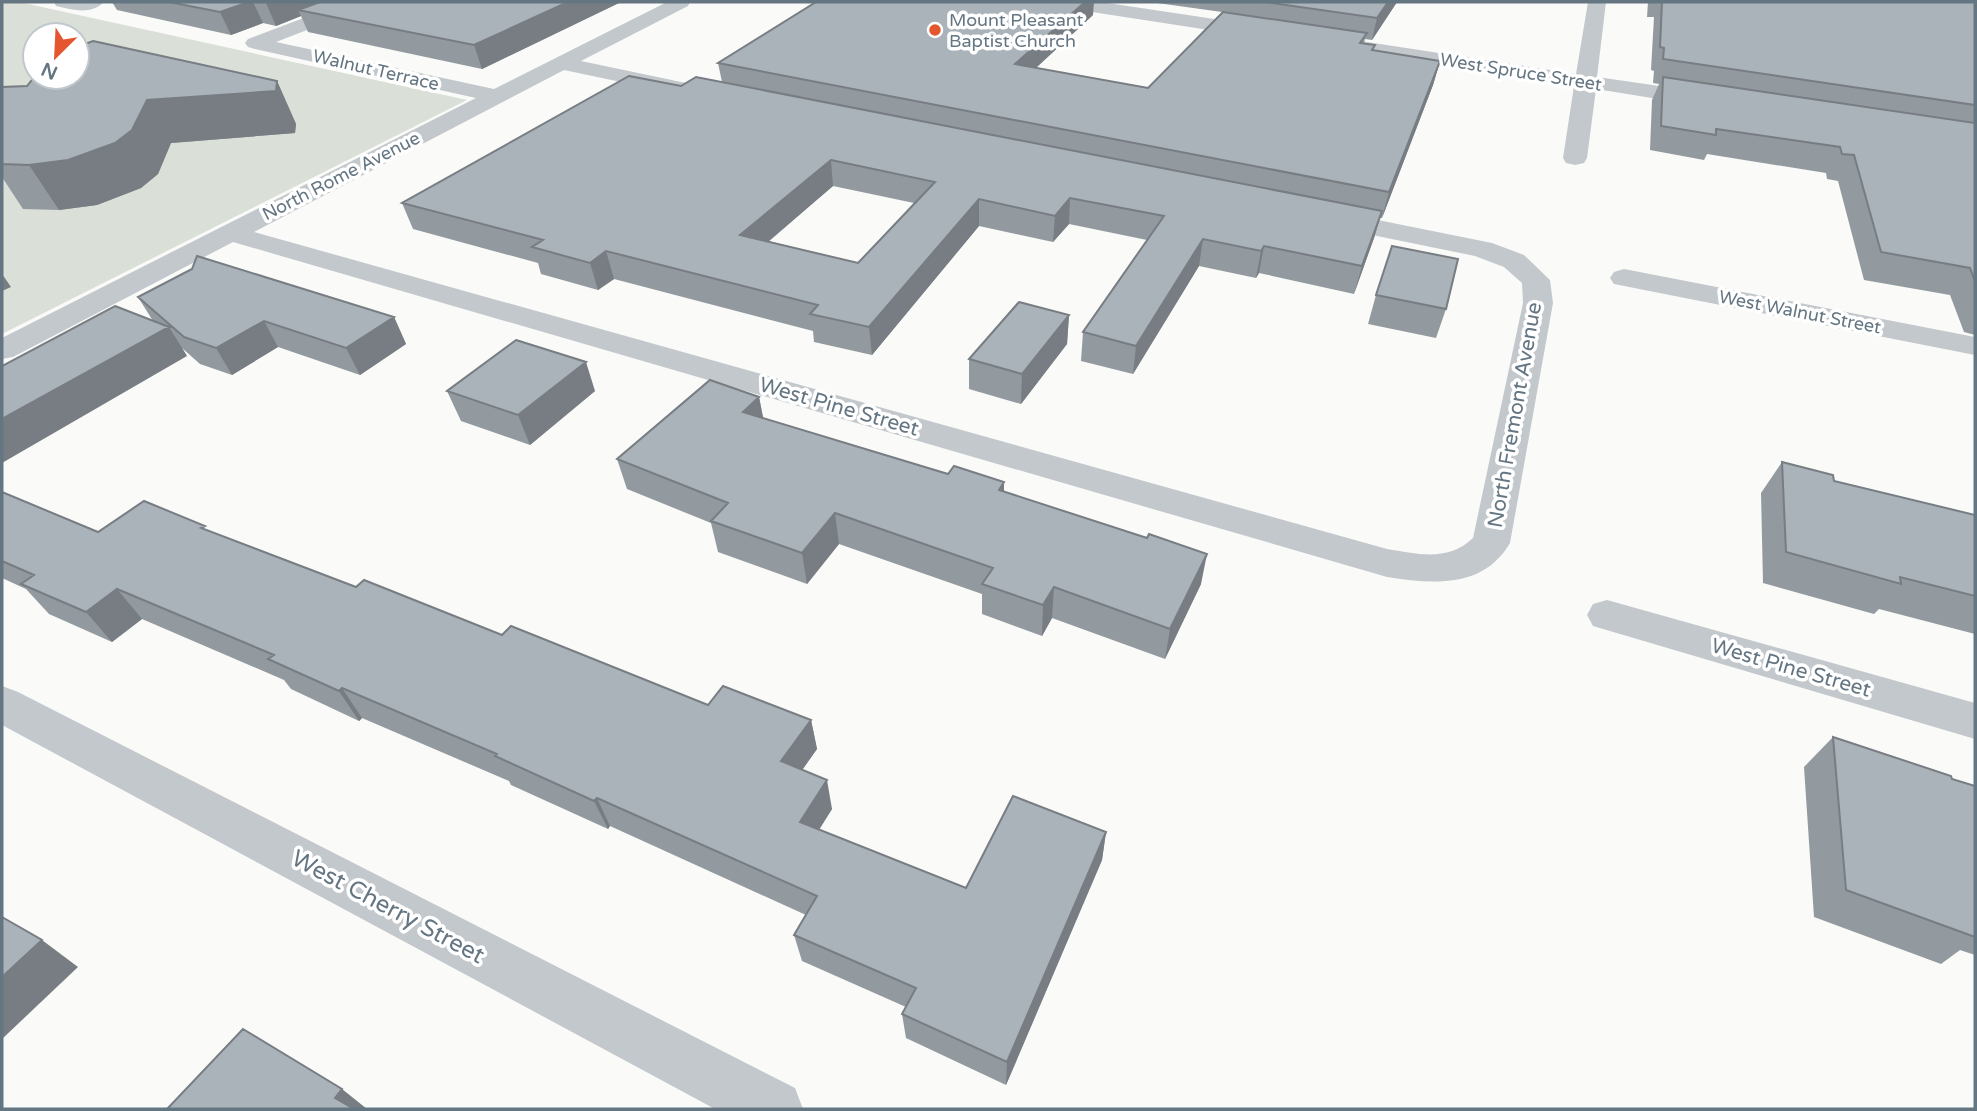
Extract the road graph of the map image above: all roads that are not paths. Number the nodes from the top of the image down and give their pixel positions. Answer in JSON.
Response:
{"nodes":[{"id":1,"x":63,"y":2,"type":"edge"},
{"id":2,"x":362,"y":2,"type":"edge"},
{"id":3,"x":678,"y":2,"type":"edge"},
{"id":4,"x":1066,"y":2,"type":"edge"},
{"id":5,"x":1597,"y":2,"type":"edge"},
{"id":6,"x":88,"y":4,"type":"edge"},
{"id":7,"x":561,"y":63,"type":"junction"},
{"id":8,"x":1585,"y":82,"type":"junction"},
{"id":9,"x":707,"y":93,"type":"edge"},
{"id":10,"x":496,"y":96,"type":"junction"},
{"id":11,"x":1734,"y":104,"type":"edge"},
{"id":12,"x":1575,"y":158,"type":"dead end"},
{"id":13,"x":1305,"y":213,"type":"edge"},
{"id":14,"x":229,"y":233,"type":"junction"},
{"id":15,"x":1624,"y":278,"type":"dead end"},
{"id":16,"x":1975,"y":346,"type":"edge"},
{"id":17,"x":2,"y":350,"type":"edge"},
{"id":18,"x":1451,"y":570,"type":"joint"},
{"id":19,"x":1607,"y":615,"type":"dead end"},
{"id":20,"x":2,"y":704,"type":"edge"},
{"id":21,"x":1975,"y":721,"type":"edge"},
{"id":22,"x":774,"y":1109,"type":"edge"}],
"edges":[{"from":1,"to":6,"type":"street"},
{"from":2,"to":10,"type":"street","name":"Walnut Terrace"},
{"from":3,"to":7,"type":"street","name":"North Rome Avenue"},
{"from":4,"to":8,"type":"street","name":"West Spruce Street"},
{"from":5,"to":8,"type":"street"},
{"from":7,"to":9,"type":"street"},
{"from":7,"to":10,"type":"street","name":"North Rome Avenue"},
{"from":8,"to":11,"type":"street","name":"West Spruce Street"},
{"from":8,"to":12,"type":"street"},
{"from":10,"to":14,"type":"street","name":"North Rome Avenue"},
{"from":13,"to":18,"type":"street","name":"North Fremont Avenue"},
{"from":14,"to":17,"type":"street","name":"North Rome Avenue"},
{"from":14,"to":18,"type":"street","name":"West Pine Street"},
{"from":15,"to":16,"type":"street","name":"West Walnut Street"},
{"from":19,"to":21,"type":"street","name":"West Pine Street"},
{"from":20,"to":22,"type":"street","name":"West Cherry Street"}]}
